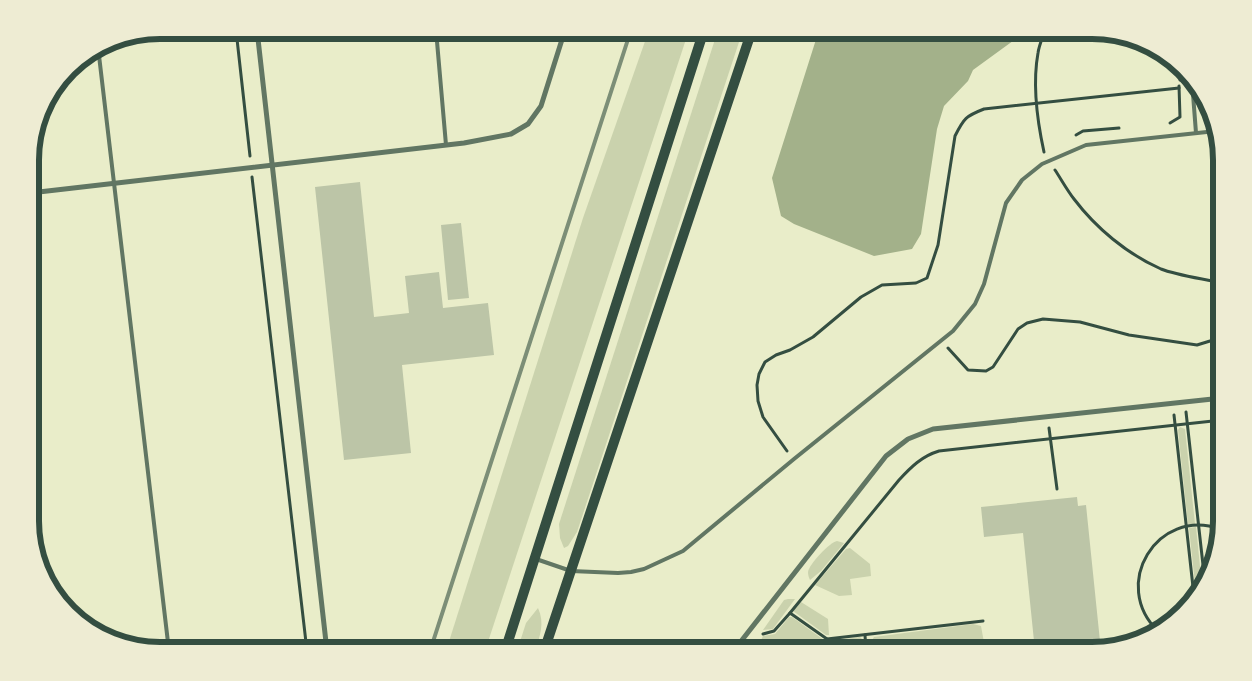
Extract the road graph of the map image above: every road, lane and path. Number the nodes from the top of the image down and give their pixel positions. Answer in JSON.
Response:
{"nodes":[{"id":1,"x":237,"y":39,"type":"edge"},
{"id":2,"x":258,"y":39,"type":"edge"},
{"id":3,"x":437,"y":39,"type":"edge"},
{"id":4,"x":563,"y":39,"type":"edge"},
{"id":5,"x":701,"y":39,"type":"edge"},
{"id":6,"x":749,"y":39,"type":"edge"},
{"id":7,"x":1042,"y":39,"type":"edge"},
{"id":8,"x":99,"y":55,"type":"edge"},
{"id":9,"x":1180,"y":77,"type":"edge"},
{"id":10,"x":1179,"y":88,"type":"junction"},
{"id":11,"x":1193,"y":92,"type":"edge"},
{"id":12,"x":1036,"y":103,"type":"junction"},
{"id":13,"x":1167,"y":124,"type":"dead end"},
{"id":14,"x":1127,"y":128,"type":"dead end"},
{"id":15,"x":1210,"y":131,"type":"edge"},
{"id":16,"x":1196,"y":133,"type":"junction"},
{"id":17,"x":1076,"y":135,"type":"dead end"},
{"id":18,"x":446,"y":145,"type":"junction"},
{"id":19,"x":1052,"y":148,"type":"dead end"},
{"id":20,"x":1044,"y":152,"type":"junction"},
{"id":21,"x":1037,"y":157,"type":"dead end"},
{"id":22,"x":1050,"y":161,"type":"junction"},
{"id":23,"x":272,"y":166,"type":"junction"},
{"id":24,"x":251,"y":168,"type":"junction"},
{"id":25,"x":113,"y":184,"type":"junction"},
{"id":26,"x":39,"y":192,"type":"edge"},
{"id":27,"x":1213,"y":281,"type":"edge"},
{"id":28,"x":1213,"y":341,"type":"edge"},
{"id":29,"x":940,"y":342,"type":"junction"},
{"id":30,"x":1213,"y":399,"type":"edge"},
{"id":31,"x":1185,"y":402,"type":"junction"},
{"id":32,"x":1172,"y":403,"type":"junction"},
{"id":33,"x":1048,"y":417,"type":"junction"},
{"id":34,"x":1213,"y":421,"type":"edge"},
{"id":35,"x":1187,"y":423,"type":"junction"},
{"id":36,"x":1175,"y":425,"type":"junction"},
{"id":37,"x":1051,"y":439,"type":"junction"},
{"id":38,"x":794,"y":459,"type":"junction"},
{"id":39,"x":1057,"y":489,"type":"dead end"},
{"id":40,"x":1198,"y":525,"type":"junction"},
{"id":41,"x":1186,"y":527,"type":"junction"},
{"id":42,"x":1213,"y":527,"type":"edge"},
{"id":43,"x":535,"y":559,"type":"junction"},
{"id":44,"x":1203,"y":569,"type":"edge"},
{"id":45,"x":571,"y":571,"type":"junction"},
{"id":46,"x":1193,"y":589,"type":"edge"},
{"id":47,"x":790,"y":612,"type":"junction"},
{"id":48,"x":983,"y":621,"type":"dead end"},
{"id":49,"x":1153,"y":626,"type":"edge"},
{"id":50,"x":865,"y":635,"type":"junction"},
{"id":51,"x":759,"y":639,"type":"dead end"},
{"id":52,"x":827,"y":639,"type":"junction"},
{"id":53,"x":168,"y":642,"type":"edge"},
{"id":54,"x":306,"y":642,"type":"edge"},
{"id":55,"x":327,"y":642,"type":"edge"},
{"id":56,"x":508,"y":642,"type":"edge"},
{"id":57,"x":547,"y":642,"type":"edge"},
{"id":58,"x":741,"y":642,"type":"edge"},
{"id":59,"x":828,"y":642,"type":"edge"},
{"id":60,"x":865,"y":642,"type":"edge"}],
"edges":[{"from":1,"to":24,"type":"path"},
{"from":2,"to":23,"type":"street"},
{"from":3,"to":18,"type":"lane"},
{"from":4,"to":18,"type":"street"},
{"from":5,"to":43,"type":"main road"},
{"from":6,"to":45,"type":"main road"},
{"from":7,"to":12,"type":"path"},
{"from":8,"to":25,"type":"lane"},
{"from":9,"to":10,"type":"path"},
{"from":10,"to":12,"type":"path"},
{"from":10,"to":13,"type":"path"},
{"from":11,"to":16,"type":"lane"},
{"from":12,"to":20,"type":"path"},
{"from":12,"to":38,"type":"path"},
{"from":14,"to":17,"type":"path"},
{"from":15,"to":16,"type":"lane"},
{"from":16,"to":22,"type":"lane"},
{"from":18,"to":23,"type":"street"},
{"from":19,"to":20,"type":"path"},
{"from":20,"to":21,"type":"path"},
{"from":20,"to":22,"type":"path"},
{"from":22,"to":27,"type":"path"},
{"from":22,"to":29,"type":"lane"},
{"from":23,"to":24,"type":"street"},
{"from":23,"to":55,"type":"street"},
{"from":24,"to":25,"type":"street"},
{"from":24,"to":54,"type":"path"},
{"from":25,"to":26,"type":"street"},
{"from":25,"to":53,"type":"lane"},
{"from":28,"to":29,"type":"path"},
{"from":29,"to":38,"type":"lane"},
{"from":30,"to":31,"type":"street"},
{"from":31,"to":32,"type":"street"},
{"from":31,"to":35,"type":"path"},
{"from":32,"to":33,"type":"street"},
{"from":32,"to":36,"type":"path"},
{"from":33,"to":37,"type":"path"},
{"from":33,"to":58,"type":"street"},
{"from":34,"to":35,"type":"path"},
{"from":35,"to":36,"type":"path"},
{"from":35,"to":40,"type":"path"},
{"from":36,"to":37,"type":"path"},
{"from":36,"to":41,"type":"path"},
{"from":37,"to":39,"type":"path"},
{"from":37,"to":47,"type":"path"},
{"from":38,"to":45,"type":"lane"},
{"from":40,"to":41,"type":"path"},
{"from":40,"to":42,"type":"path"},
{"from":40,"to":44,"type":"path"},
{"from":41,"to":46,"type":"path"},
{"from":41,"to":49,"type":"path"},
{"from":43,"to":45,"type":"lane"},
{"from":43,"to":56,"type":"main road"},
{"from":45,"to":57,"type":"main road"},
{"from":47,"to":51,"type":"path"},
{"from":47,"to":52,"type":"path"},
{"from":48,"to":50,"type":"path"},
{"from":50,"to":52,"type":"path"},
{"from":50,"to":60,"type":"path"},
{"from":52,"to":59,"type":"path"}]}
